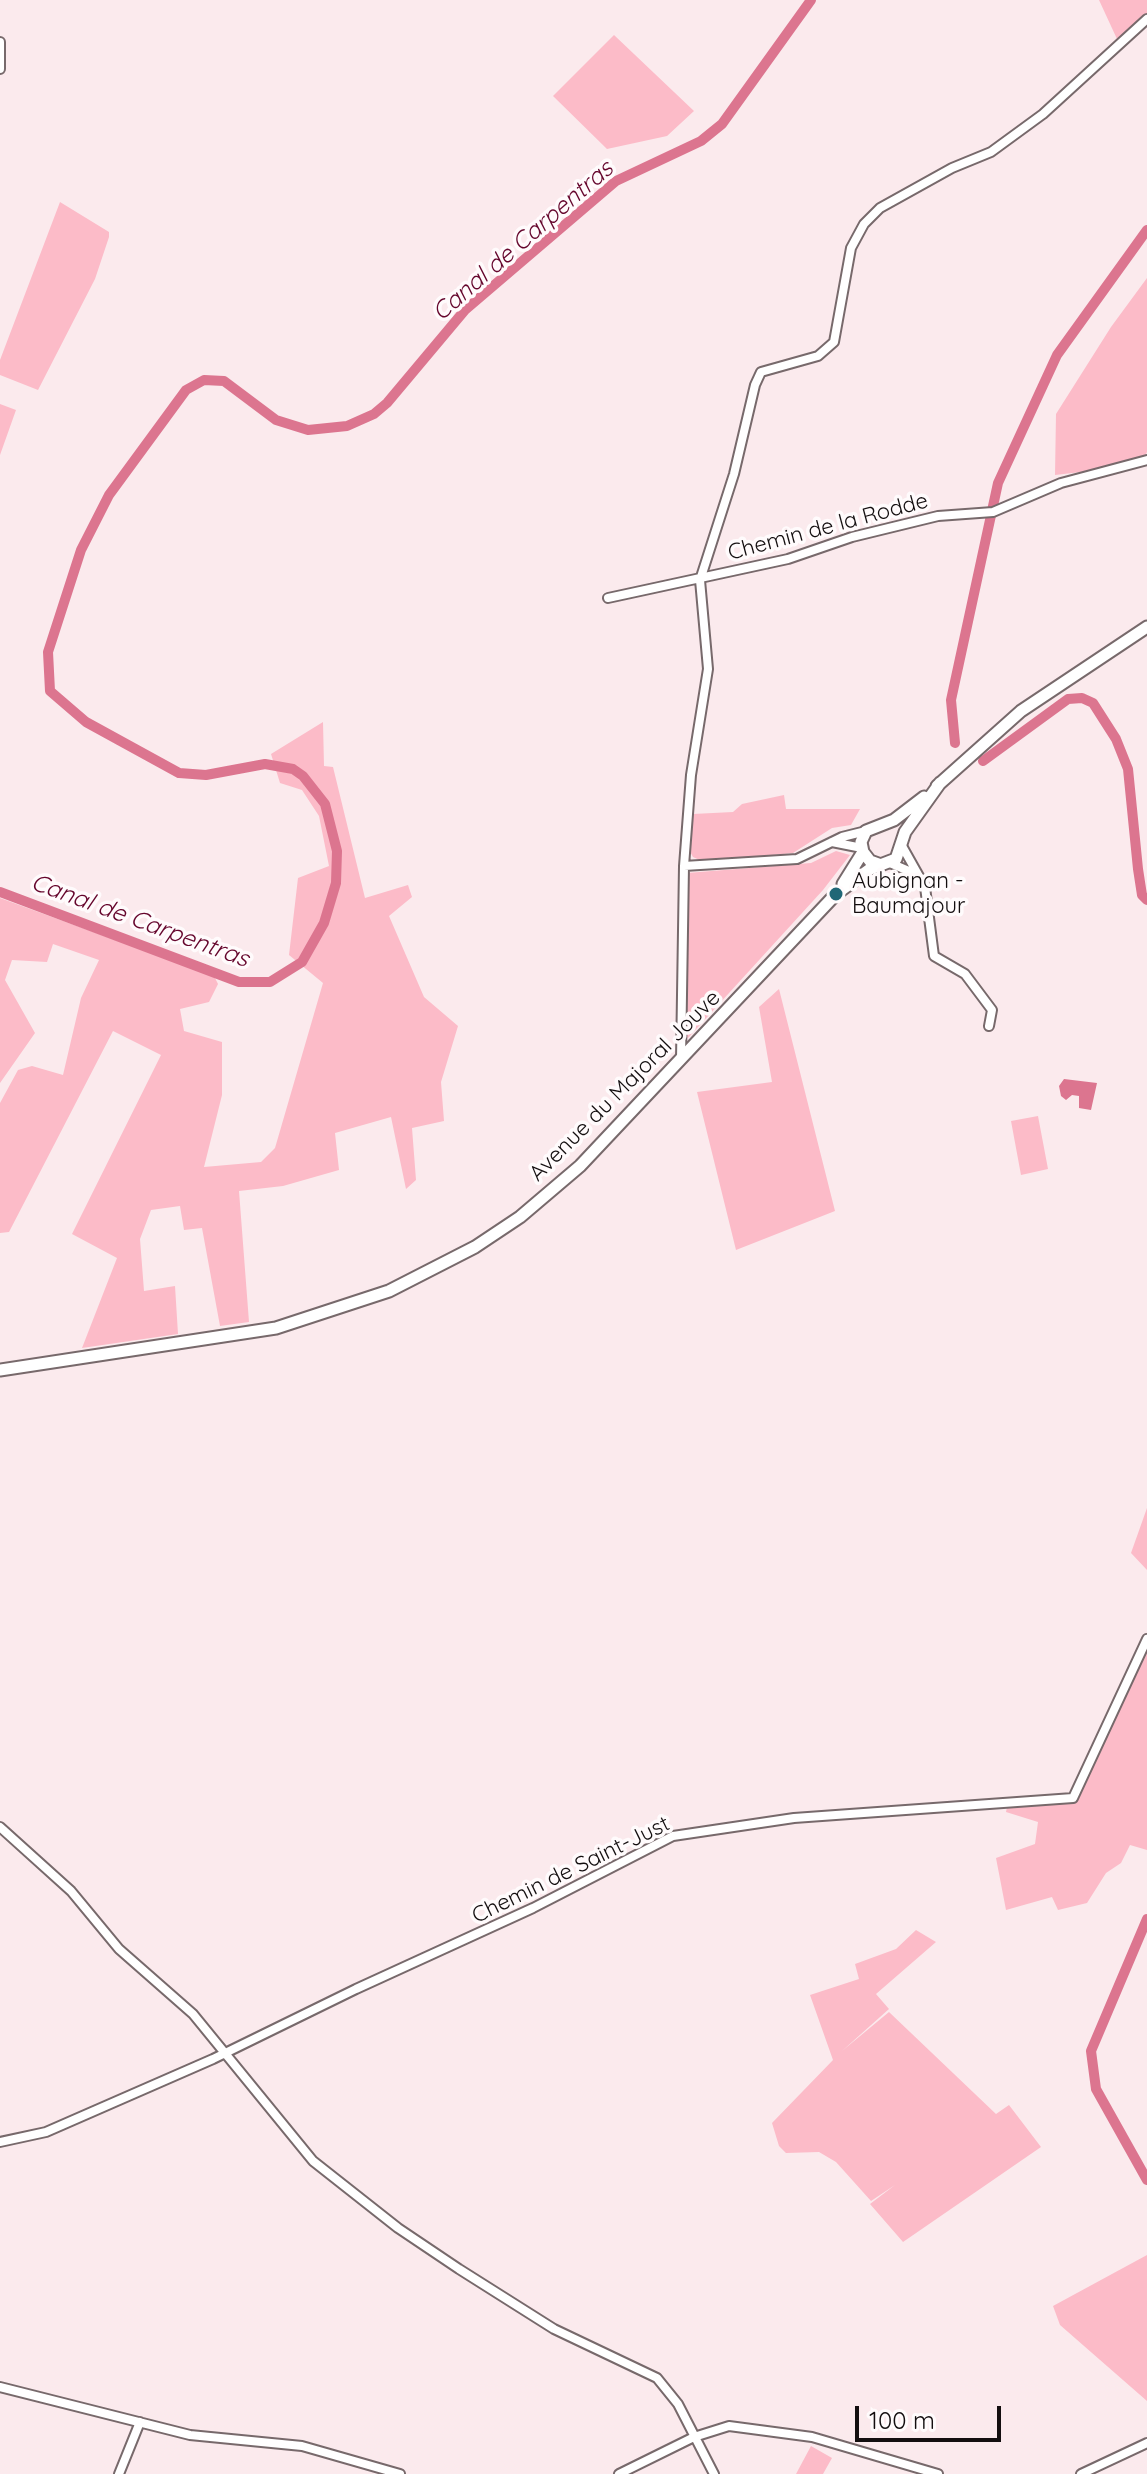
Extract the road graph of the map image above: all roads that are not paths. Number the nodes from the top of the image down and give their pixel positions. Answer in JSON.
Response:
{"nodes":[{"id":1,"x":1147,"y":19,"type":"edge"},
{"id":2,"x":0,"y":42,"type":"edge"},
{"id":3,"x":1,"y":59,"type":"edge"},
{"id":4,"x":0,"y":69,"type":"edge"},
{"id":5,"x":1147,"y":460,"type":"edge"},
{"id":6,"x":700,"y":580,"type":"junction"},
{"id":7,"x":608,"y":598,"type":"dead end"},
{"id":8,"x":1147,"y":627,"type":"edge"},
{"id":9,"x":940,"y":783,"type":"junction"},
{"id":10,"x":887,"y":824,"type":"junction"},
{"id":11,"x":866,"y":831,"type":"junction"},
{"id":12,"x":832,"y":842,"type":"junction"},
{"id":13,"x":902,"y":843,"type":"junction"},
{"id":14,"x":862,"y":850,"type":"junction"},
{"id":15,"x":886,"y":864,"type":"junction"},
{"id":16,"x":684,"y":866,"type":"junction"},
{"id":17,"x":919,"y":876,"type":"junction"},
{"id":18,"x":836,"y":894,"type":"junction"},
{"id":19,"x":989,"y":1026,"type":"dead end"},
{"id":20,"x":681,"y":1061,"type":"junction"},
{"id":21,"x":0,"y":1370,"type":"edge"},
{"id":22,"x":1147,"y":1639,"type":"edge"},
{"id":23,"x":0,"y":1827,"type":"edge"},
{"id":24,"x":222,"y":2052,"type":"junction"},
{"id":25,"x":0,"y":2142,"type":"edge"},
{"id":26,"x":0,"y":2387,"type":"edge"},
{"id":27,"x":140,"y":2422,"type":"junction"},
{"id":28,"x":694,"y":2437,"type":"junction"},
{"id":29,"x":1147,"y":2443,"type":"edge"},
{"id":30,"x":119,"y":2474,"type":"edge"},
{"id":31,"x":400,"y":2474,"type":"edge"},
{"id":32,"x":619,"y":2474,"type":"edge"},
{"id":33,"x":714,"y":2474,"type":"edge"},
{"id":34,"x":938,"y":2474,"type":"edge"},
{"id":35,"x":1081,"y":2474,"type":"edge"}],
"edges":[{"from":1,"to":6,"type":"street"},
{"from":2,"to":3,"type":"street"},
{"from":3,"to":4,"type":"street"},
{"from":5,"to":6,"type":"street","name":"Chemin de la Rodde"},
{"from":6,"to":7,"type":"street","name":"Chemin de la Rodde"},
{"from":6,"to":16,"type":"street"},
{"from":8,"to":9,"type":"main road","name":"Avenue du Majoral Jouve"},
{"from":9,"to":10,"type":"main road","name":"Avenue du Majoral Jouve"},
{"from":9,"to":13,"type":"main road","name":"Avenue du Majoral Jouve"},
{"from":10,"to":11,"type":"main road","name":"Avenue du Majoral Jouve"},
{"from":10,"to":13,"type":"main road"},
{"from":11,"to":12,"type":"street"},
{"from":11,"to":14,"type":"main road","name":"Avenue du Majoral Jouve"},
{"from":12,"to":14,"type":"street"},
{"from":12,"to":16,"type":"street"},
{"from":13,"to":15,"type":"main road","name":"Avenue du Majoral Jouve"},
{"from":13,"to":17,"type":"street"},
{"from":14,"to":15,"type":"main road"},
{"from":14,"to":18,"type":"main road","name":"Avenue du Majoral Jouve"},
{"from":15,"to":17,"type":"street"},
{"from":15,"to":18,"type":"main road","name":"Avenue du Majoral Jouve"},
{"from":16,"to":20,"type":"street"},
{"from":17,"to":19,"type":"street"},
{"from":18,"to":20,"type":"main road","name":"Avenue du Majoral Jouve"},
{"from":20,"to":21,"type":"main road","name":"Avenue du Majoral Jouve"},
{"from":22,"to":24,"type":"street","name":"Chemin de Saint-Just"},
{"from":23,"to":24,"type":"street"},
{"from":24,"to":25,"type":"street","name":"Chemin de Saint-Just"},
{"from":24,"to":28,"type":"street"},
{"from":26,"to":27,"type":"street"},
{"from":27,"to":30,"type":"street"},
{"from":27,"to":31,"type":"street"},
{"from":28,"to":32,"type":"street"},
{"from":28,"to":33,"type":"street"},
{"from":28,"to":34,"type":"street"},
{"from":29,"to":35,"type":"street"}]}
